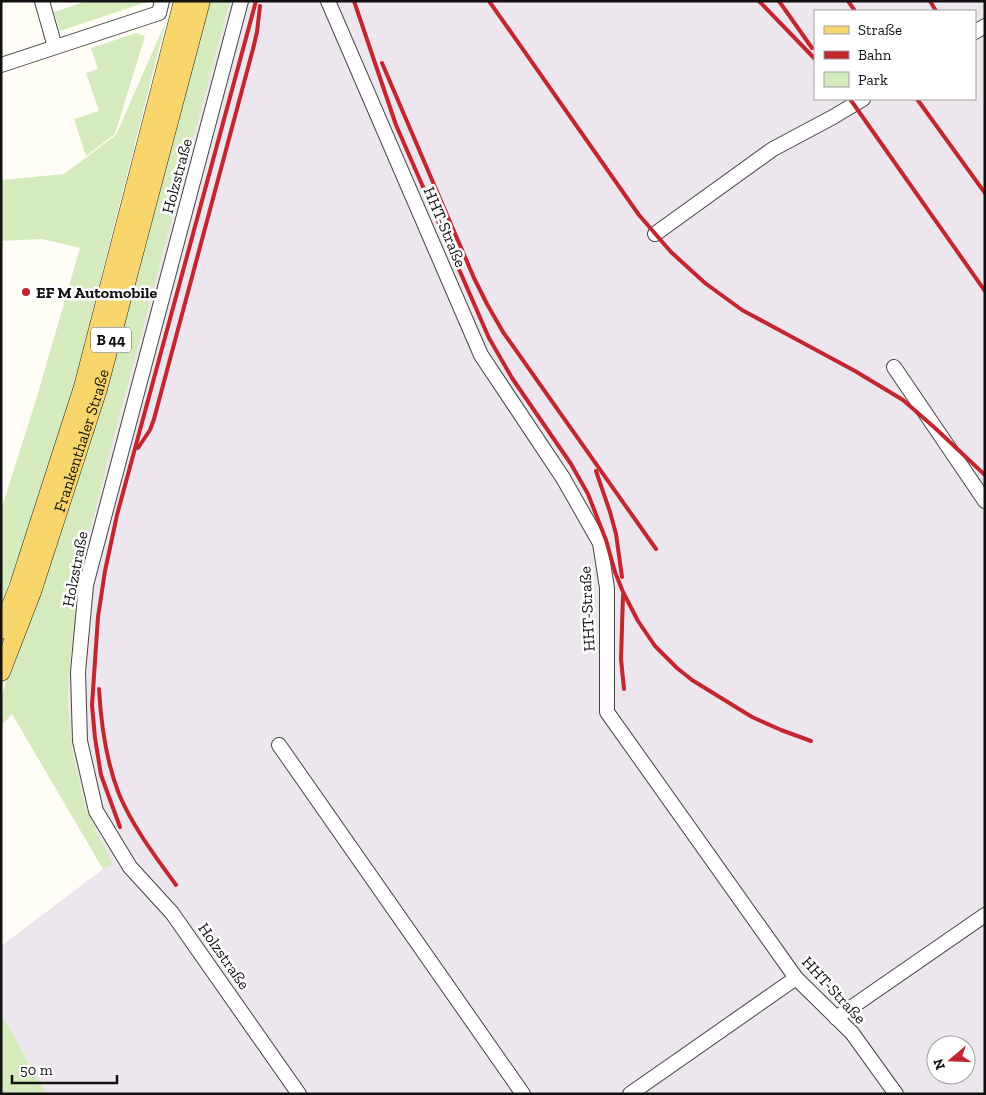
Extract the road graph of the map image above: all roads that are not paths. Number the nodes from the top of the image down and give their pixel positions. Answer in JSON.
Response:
{"nodes":[{"id":1,"x":42,"y":1,"type":"edge"},
{"id":2,"x":162,"y":1,"type":"edge"},
{"id":3,"x":183,"y":1,"type":"edge"},
{"id":4,"x":201,"y":1,"type":"edge"},
{"id":5,"x":241,"y":1,"type":"edge"},
{"id":6,"x":328,"y":1,"type":"edge"},
{"id":7,"x":55,"y":47,"type":"junction"},
{"id":8,"x":1,"y":65,"type":"edge"},
{"id":9,"x":861,"y":100,"type":"edge"},
{"id":10,"x":655,"y":234,"type":"dead end"},
{"id":11,"x":894,"y":367,"type":"dead end"},
{"id":12,"x":985,"y":501,"type":"edge"},
{"id":13,"x":1,"y":630,"type":"edge"},
{"id":14,"x":1,"y":672,"type":"edge"},
{"id":15,"x":279,"y":745,"type":"dead end"},
{"id":16,"x":985,"y":915,"type":"edge"},
{"id":17,"x":796,"y":978,"type":"junction"},
{"id":18,"x":836,"y":1018,"type":"junction"},
{"id":19,"x":299,"y":1094,"type":"edge"},
{"id":20,"x":524,"y":1094,"type":"edge"},
{"id":21,"x":630,"y":1094,"type":"edge"},
{"id":22,"x":896,"y":1094,"type":"edge"}],
"edges":[{"from":1,"to":7,"type":"street"},
{"from":2,"to":7,"type":"street"},
{"from":3,"to":13,"type":"main road","name":"Frankenthaler Straße","number":"B 44"},
{"from":4,"to":14,"type":"main road","name":"Frankenthaler Straße","number":"B 44"},
{"from":5,"to":19,"type":"street","name":"Holzstraße"},
{"from":6,"to":17,"type":"street","name":"HHT-Straße"},
{"from":7,"to":8,"type":"street"},
{"from":9,"to":10,"type":"street"},
{"from":11,"to":12,"type":"street"},
{"from":15,"to":20,"type":"street"},
{"from":16,"to":18,"type":"street"},
{"from":17,"to":18,"type":"street","name":"HHT-Straße"},
{"from":17,"to":21,"type":"street"},
{"from":18,"to":22,"type":"street","name":"HHT-Straße"}]}
